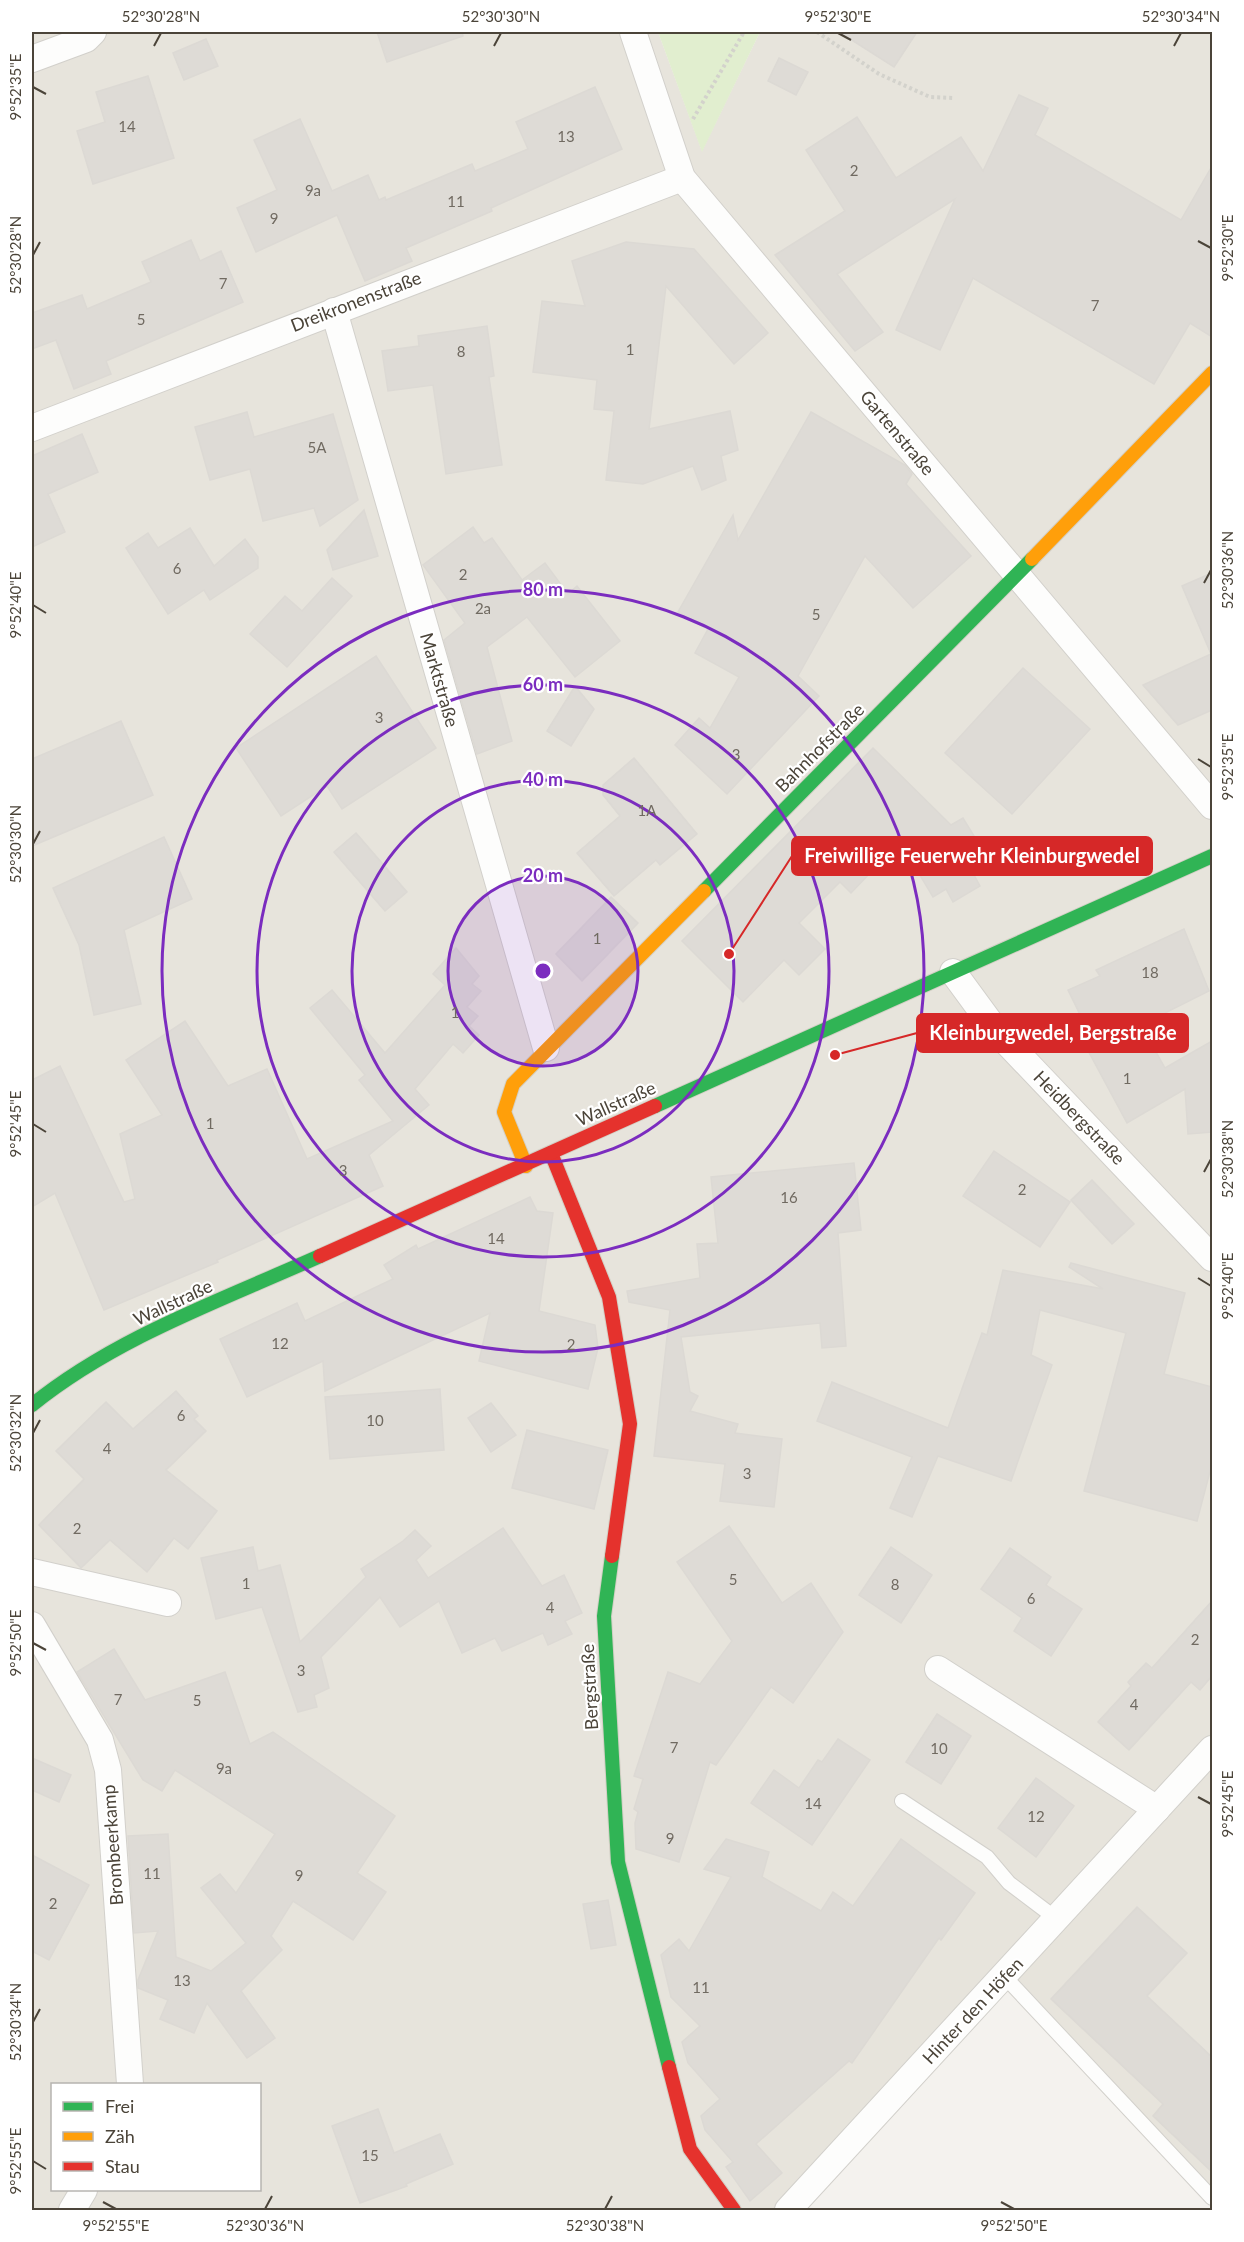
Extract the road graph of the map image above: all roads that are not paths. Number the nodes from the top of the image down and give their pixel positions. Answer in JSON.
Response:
{"nodes":[{"id":1,"x":93,"y":32,"type":"edge"},
{"id":2,"x":633,"y":32,"type":"edge"},
{"id":3,"x":32,"y":59,"type":"edge"},
{"id":4,"x":682,"y":178,"type":"junction"},
{"id":5,"x":334,"y":311,"type":"junction"},
{"id":6,"x":1212,"y":373,"type":"edge"},
{"id":7,"x":32,"y":428,"type":"edge"},
{"id":8,"x":1017,"y":575,"type":"junction"},
{"id":9,"x":1212,"y":806,"type":"edge"},
{"id":10,"x":1212,"y":856,"type":"edge"},
{"id":11,"x":953,"y":972,"type":"junction"},
{"id":12,"x":546,"y":1048,"type":"junction"},
{"id":13,"x":551,"y":1153,"type":"junction"},
{"id":14,"x":526,"y":1166,"type":"junction"},
{"id":15,"x":1208,"y":1249,"type":"edge"},
{"id":16,"x":32,"y":1384,"type":"edge"},
{"id":17,"x":36,"y":1401,"type":"edge"},
{"id":18,"x":32,"y":1572,"type":"edge"},
{"id":19,"x":168,"y":1603,"type":"dead end"},
{"id":20,"x":32,"y":1625,"type":"edge"},
{"id":21,"x":938,"y":1669,"type":"dead end"},
{"id":22,"x":1212,"y":1749,"type":"edge"},
{"id":23,"x":902,"y":1801,"type":"dead end"},
{"id":24,"x":1157,"y":1809,"type":"junction"},
{"id":25,"x":1058,"y":1920,"type":"junction"},
{"id":26,"x":1005,"y":1977,"type":"junction"},
{"id":27,"x":130,"y":2083,"type":"edge"},
{"id":28,"x":83,"y":2191,"type":"edge"},
{"id":29,"x":1212,"y":2198,"type":"edge"},
{"id":30,"x":72,"y":2211,"type":"edge"},
{"id":31,"x":735,"y":2211,"type":"edge"},
{"id":32,"x":788,"y":2211,"type":"edge"}],
"edges":[{"from":1,"to":3,"type":"street"},
{"from":2,"to":4,"type":"street","name":"Gartenstraße"},
{"from":4,"to":5,"type":"street","name":"Dreikronenstraße"},
{"from":4,"to":8,"type":"street","name":"Gartenstraße"},
{"from":5,"to":7,"type":"street","name":"Dreikronenstraße"},
{"from":5,"to":12,"type":"street","name":"Marktstraße"},
{"from":6,"to":8,"type":"street","name":"Bahnhofstraße"},
{"from":8,"to":9,"type":"street","name":"Gartenstraße"},
{"from":8,"to":12,"type":"street","name":"Bahnhofstraße"},
{"from":10,"to":11,"type":"street","name":"Wallstraße"},
{"from":11,"to":13,"type":"street","name":"Wallstraße"},
{"from":11,"to":15,"type":"street","name":"Heidbergstraße"},
{"from":12,"to":14,"type":"street","name":"Bahnhofstraße"},
{"from":13,"to":14,"type":"street","name":"Wallstraße"},
{"from":13,"to":31,"type":"street","name":"Bergstraße"},
{"from":14,"to":17,"type":"street","name":"Wallstraße"},
{"from":16,"to":17,"type":"street"},
{"from":18,"to":19,"type":"street"},
{"from":20,"to":27,"type":"street","name":"Brombeerkamp"},
{"from":21,"to":24,"type":"street"},
{"from":22,"to":24,"type":"street","name":"Hinter den Höfen"},
{"from":23,"to":25,"type":"lane"},
{"from":24,"to":25,"type":"street","name":"Hinter den Höfen"},
{"from":25,"to":26,"type":"street","name":"Hinter den Höfen"},
{"from":26,"to":29,"type":"lane"},
{"from":26,"to":32,"type":"street","name":"Hinter den Höfen"},
{"from":28,"to":30,"type":"street"}]}
